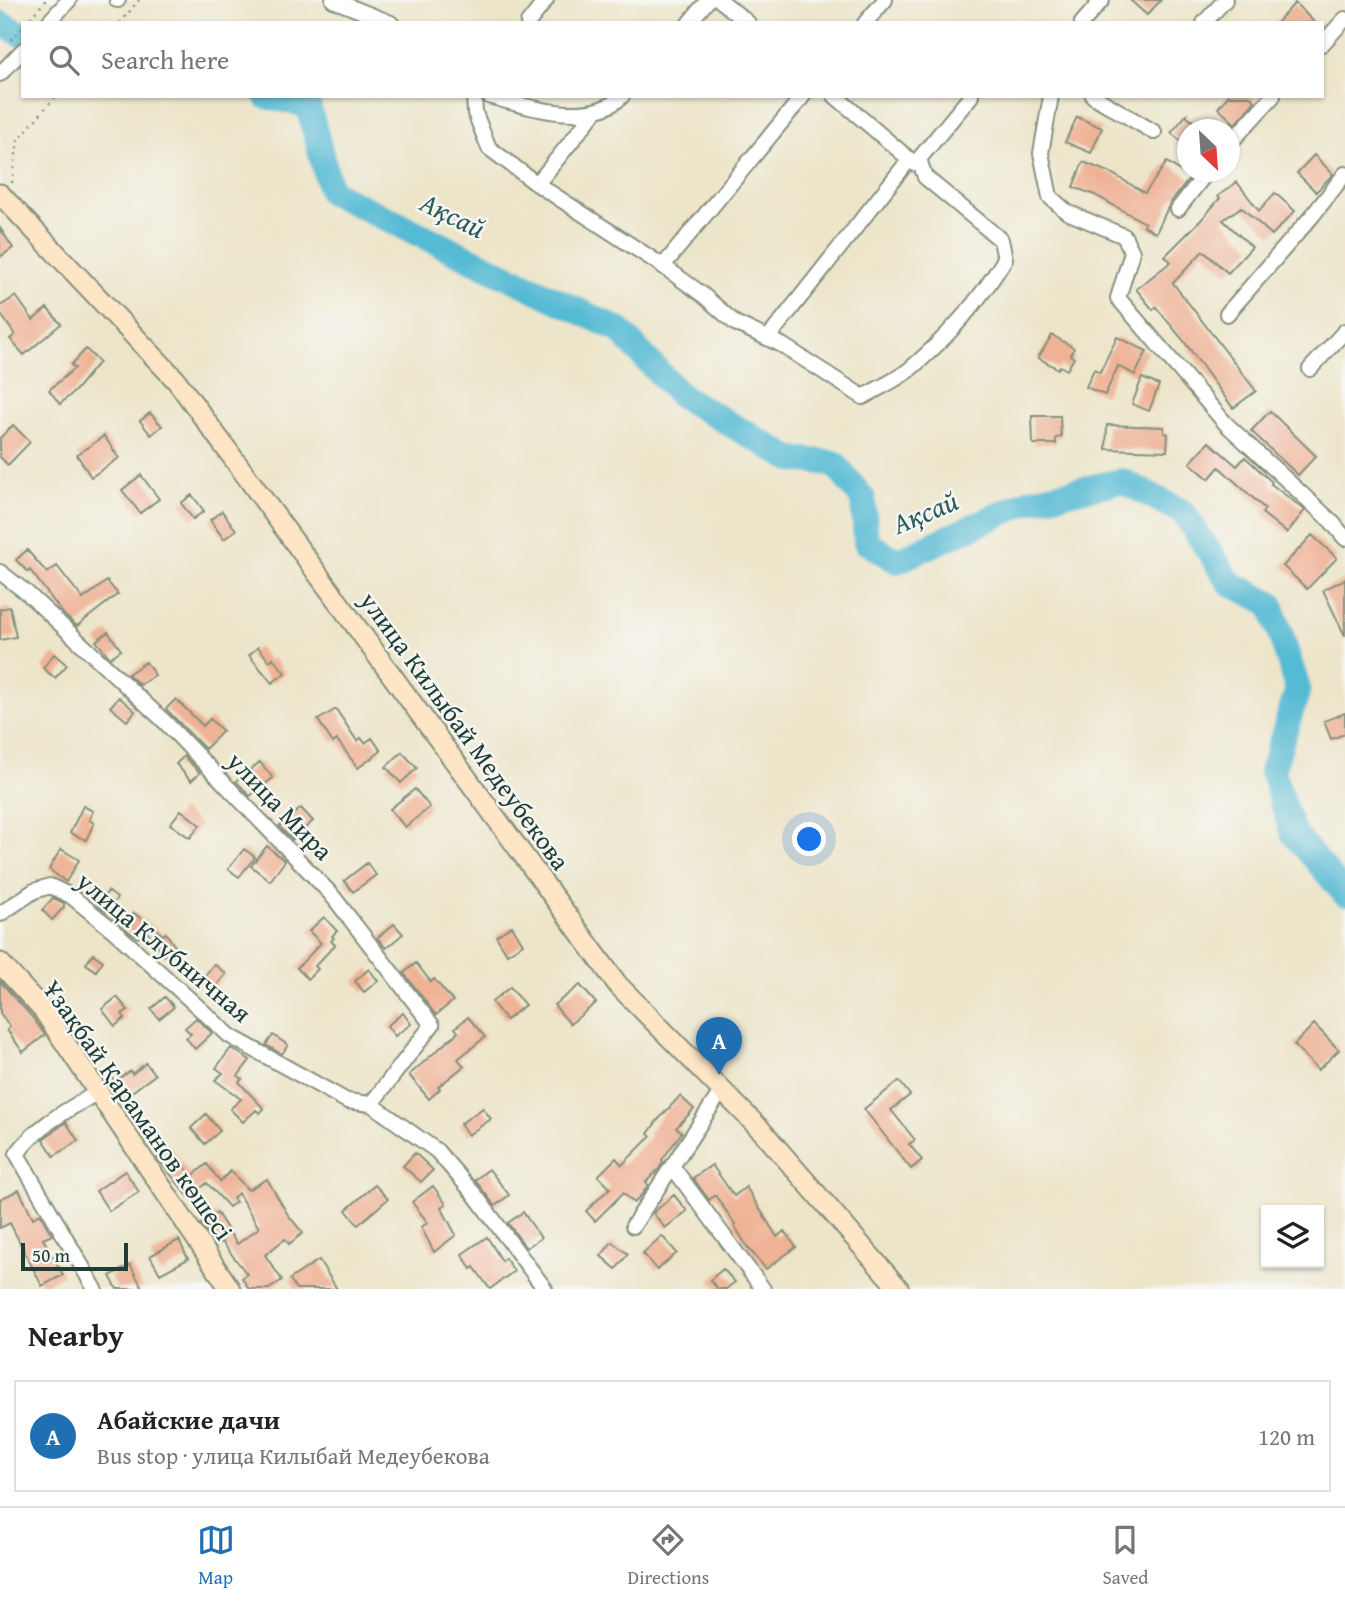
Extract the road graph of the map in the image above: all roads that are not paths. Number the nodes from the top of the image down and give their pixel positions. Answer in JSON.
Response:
{"nodes":[{"id":1,"x":69,"y":0,"type":"edge"},
{"id":2,"x":333,"y":0,"type":"edge"},
{"id":3,"x":546,"y":0,"type":"edge"},
{"id":4,"x":708,"y":0,"type":"edge"},
{"id":5,"x":720,"y":0,"type":"edge"},
{"id":6,"x":885,"y":0,"type":"edge"},
{"id":7,"x":1102,"y":0,"type":"edge"},
{"id":8,"x":1225,"y":0,"type":"edge"},
{"id":9,"x":1345,"y":19,"type":"edge"},
{"id":10,"x":50,"y":21,"type":"edge"},
{"id":11,"x":386,"y":21,"type":"edge"},
{"id":12,"x":530,"y":21,"type":"edge"},
{"id":13,"x":691,"y":21,"type":"edge"},
{"id":14,"x":746,"y":21,"type":"edge"},
{"id":15,"x":867,"y":21,"type":"edge"},
{"id":16,"x":1084,"y":21,"type":"edge"},
{"id":17,"x":1206,"y":21,"type":"edge"},
{"id":18,"x":1324,"y":42,"type":"edge"},
{"id":19,"x":21,"y":52,"type":"edge"},
{"id":20,"x":0,"y":74,"type":"edge"},
{"id":21,"x":474,"y":98,"type":"edge"},
{"id":22,"x":496,"y":98,"type":"edge"},
{"id":23,"x":619,"y":98,"type":"edge"},
{"id":24,"x":801,"y":98,"type":"edge"},
{"id":25,"x":837,"y":98,"type":"edge"},
{"id":26,"x":969,"y":98,"type":"edge"},
{"id":27,"x":1051,"y":98,"type":"edge"},
{"id":28,"x":1096,"y":98,"type":"edge"},
{"id":29,"x":1271,"y":98,"type":"edge"},
{"id":30,"x":594,"y":113,"type":"junction"},
{"id":31,"x":1154,"y":132,"type":"dead end"},
{"id":32,"x":1240,"y":132,"type":"edge"},
{"id":33,"x":915,"y":164,"type":"junction"},
{"id":34,"x":1345,"y":174,"type":"edge"},
{"id":35,"x":1199,"y":182,"type":"edge"},
{"id":36,"x":537,"y":184,"type":"junction"},
{"id":37,"x":4,"y":199,"type":"edge"},
{"id":38,"x":1178,"y":209,"type":"dead end"},
{"id":39,"x":663,"y":266,"type":"junction"},
{"id":40,"x":1227,"y":314,"type":"dead end"},
{"id":41,"x":1345,"y":331,"type":"edge"},
{"id":42,"x":768,"y":338,"type":"junction"},
{"id":43,"x":1310,"y":369,"type":"dead end"},
{"id":44,"x":1345,"y":538,"type":"edge"},
{"id":45,"x":0,"y":572,"type":"edge"},
{"id":46,"x":0,"y":914,"type":"edge"},
{"id":47,"x":0,"y":963,"type":"edge"},
{"id":48,"x":722,"y":1090,"type":"junction"},
{"id":49,"x":98,"y":1092,"type":"junction"},
{"id":50,"x":371,"y":1104,"type":"junction"},
{"id":51,"x":673,"y":1166,"type":"junction"},
{"id":52,"x":633,"y":1226,"type":"dead end"},
{"id":53,"x":95,"y":1289,"type":"edge"},
{"id":54,"x":230,"y":1289,"type":"edge"},
{"id":55,"x":545,"y":1289,"type":"edge"},
{"id":56,"x":763,"y":1289,"type":"edge"},
{"id":57,"x":899,"y":1289,"type":"edge"}],
"edges":[{"from":1,"to":10,"type":"street"},
{"from":2,"to":11,"type":"street"},
{"from":3,"to":12,"type":"street"},
{"from":4,"to":13,"type":"street"},
{"from":5,"to":14,"type":"street"},
{"from":6,"to":15,"type":"street"},
{"from":7,"to":16,"type":"street"},
{"from":8,"to":17,"type":"street"},
{"from":9,"to":18,"type":"street"},
{"from":19,"to":20,"type":"street"},
{"from":21,"to":36,"type":"street"},
{"from":22,"to":30,"type":"street"},
{"from":23,"to":30,"type":"street"},
{"from":24,"to":39,"type":"street"},
{"from":25,"to":33,"type":"street"},
{"from":26,"to":33,"type":"street"},
{"from":27,"to":44,"type":"street"},
{"from":28,"to":31,"type":"street"},
{"from":29,"to":32,"type":"street"},
{"from":30,"to":36,"type":"street"},
{"from":33,"to":42,"type":"street"},
{"from":33,"to":42,"type":"street"},
{"from":34,"to":40,"type":"street"},
{"from":35,"to":38,"type":"street"},
{"from":36,"to":39,"type":"street"},
{"from":37,"to":48,"type":"main road","name":"улица Килыбай Медеубекова"},
{"from":39,"to":42,"type":"street"},
{"from":41,"to":43,"type":"street"},
{"from":45,"to":50,"type":"street","name":"улица Мира"},
{"from":46,"to":50,"type":"street","name":"улица Клубничная"},
{"from":47,"to":49,"type":"main road","name":"Ұзақбай Қараманов көшесі"},
{"from":48,"to":51,"type":"street"},
{"from":48,"to":57,"type":"main road","name":"улица Килыбай Медеубекова"},
{"from":49,"to":53,"type":"street"},
{"from":49,"to":54,"type":"main road","name":"Ұзақбай Қараманов көшесі"},
{"from":50,"to":55,"type":"street","name":"улица Клубничная"},
{"from":51,"to":52,"type":"street"},
{"from":51,"to":56,"type":"street"}]}
